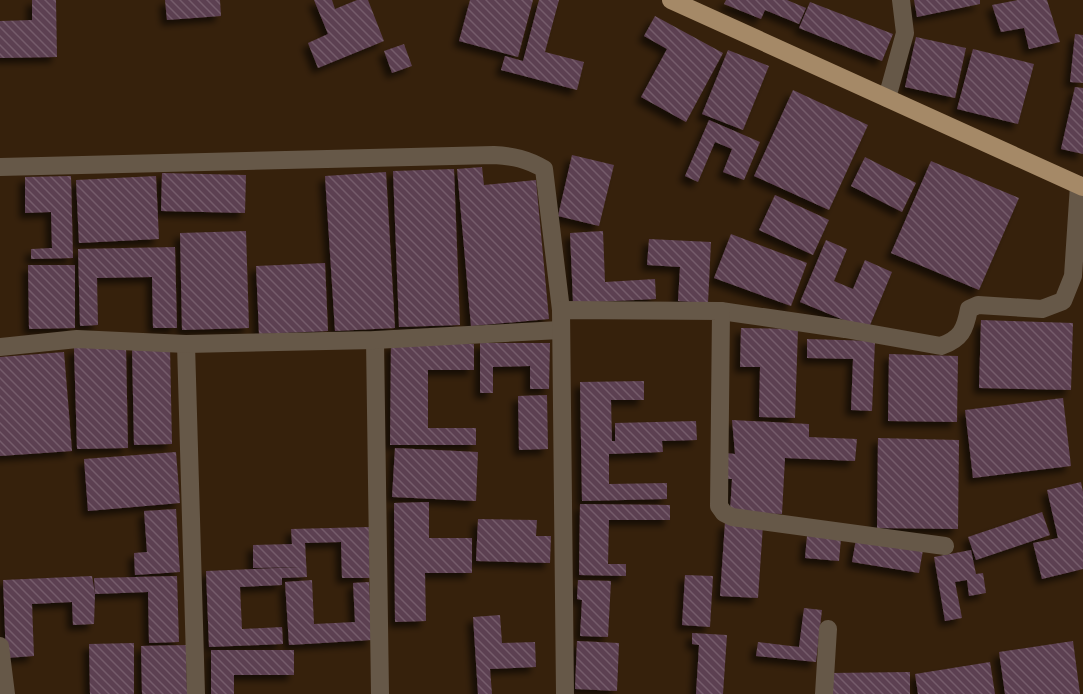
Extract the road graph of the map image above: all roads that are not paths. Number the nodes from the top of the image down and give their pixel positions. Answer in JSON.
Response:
{"nodes":[{"id":1,"x":671,"y":0,"type":"edge"},
{"id":2,"x":901,"y":0,"type":"edge"},
{"id":3,"x":887,"y":98,"type":"junction"},
{"id":4,"x":0,"y":167,"type":"edge"},
{"id":5,"x":1081,"y":186,"type":"edge"},
{"id":6,"x":561,"y":310,"type":"junction"},
{"id":7,"x":721,"y":311,"type":"junction"},
{"id":8,"x":560,"y":330,"type":"junction"},
{"id":9,"x":375,"y":340,"type":"junction"},
{"id":10,"x":186,"y":344,"type":"junction"},
{"id":11,"x":0,"y":346,"type":"edge"},
{"id":12,"x":945,"y":546,"type":"dead end"},
{"id":13,"x":828,"y":629,"type":"dead end"},
{"id":14,"x":0,"y":646,"type":"edge"},
{"id":15,"x":6,"y":694,"type":"edge"},
{"id":16,"x":196,"y":694,"type":"edge"},
{"id":17,"x":380,"y":694,"type":"edge"},
{"id":18,"x":566,"y":694,"type":"edge"},
{"id":19,"x":824,"y":694,"type":"edge"}],
"edges":[{"from":1,"to":3,"type":"main road"},
{"from":2,"to":3,"type":"street"},
{"from":3,"to":5,"type":"main road"},
{"from":4,"to":6,"type":"street"},
{"from":5,"to":7,"type":"street"},
{"from":6,"to":7,"type":"street"},
{"from":6,"to":8,"type":"street"},
{"from":7,"to":12,"type":"street"},
{"from":8,"to":9,"type":"street"},
{"from":8,"to":18,"type":"street"},
{"from":9,"to":10,"type":"street"},
{"from":9,"to":17,"type":"street"},
{"from":10,"to":11,"type":"street"},
{"from":10,"to":16,"type":"street"},
{"from":13,"to":19,"type":"street"},
{"from":14,"to":15,"type":"street"}]}
